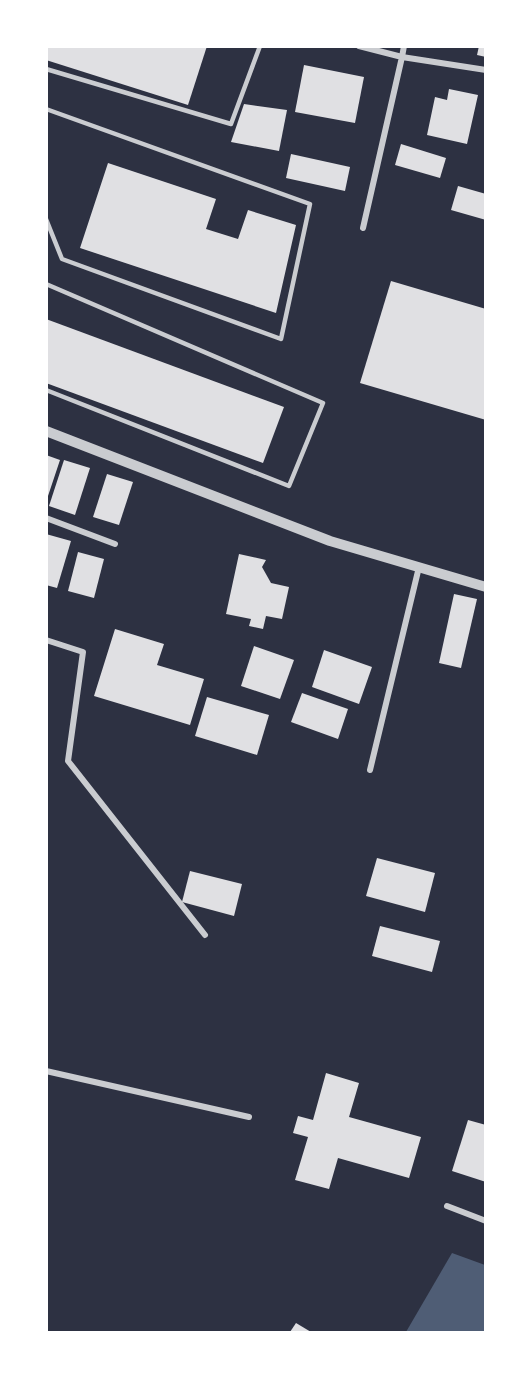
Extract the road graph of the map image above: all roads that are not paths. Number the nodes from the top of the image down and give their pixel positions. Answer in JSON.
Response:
{"nodes":[{"id":1,"x":260,"y":46,"type":"edge"},
{"id":2,"x":359,"y":46,"type":"edge"},
{"id":3,"x":404,"y":46,"type":"edge"},
{"id":4,"x":402,"y":57,"type":"junction"},
{"id":5,"x":46,"y":69,"type":"edge"},
{"id":6,"x":486,"y":70,"type":"edge"},
{"id":7,"x":46,"y":109,"type":"edge"},
{"id":8,"x":46,"y":219,"type":"edge"},
{"id":9,"x":363,"y":228,"type":"dead end"},
{"id":10,"x":46,"y":284,"type":"edge"},
{"id":11,"x":46,"y":390,"type":"edge"},
{"id":12,"x":46,"y":431,"type":"edge"},
{"id":13,"x":46,"y":518,"type":"edge"},
{"id":14,"x":115,"y":544,"type":"dead end"},
{"id":15,"x":419,"y":567,"type":"junction"},
{"id":16,"x":486,"y":587,"type":"edge"},
{"id":17,"x":46,"y":640,"type":"edge"},
{"id":18,"x":369,"y":770,"type":"dead end"},
{"id":19,"x":205,"y":935,"type":"dead end"},
{"id":20,"x":46,"y":1071,"type":"edge"},
{"id":21,"x":249,"y":1117,"type":"dead end"},
{"id":22,"x":447,"y":1206,"type":"dead end"},
{"id":23,"x":486,"y":1221,"type":"edge"}],
"edges":[{"from":1,"to":5,"type":"lane"},
{"from":2,"to":4,"type":"street"},
{"from":3,"to":4,"type":"street"},
{"from":4,"to":6,"type":"street"},
{"from":4,"to":9,"type":"street"},
{"from":7,"to":8,"type":"lane"},
{"from":10,"to":11,"type":"lane"},
{"from":12,"to":15,"type":"street"},
{"from":13,"to":14,"type":"street"},
{"from":15,"to":16,"type":"street"},
{"from":15,"to":18,"type":"street"},
{"from":17,"to":19,"type":"street"},
{"from":20,"to":21,"type":"street"},
{"from":22,"to":23,"type":"street"}]}
